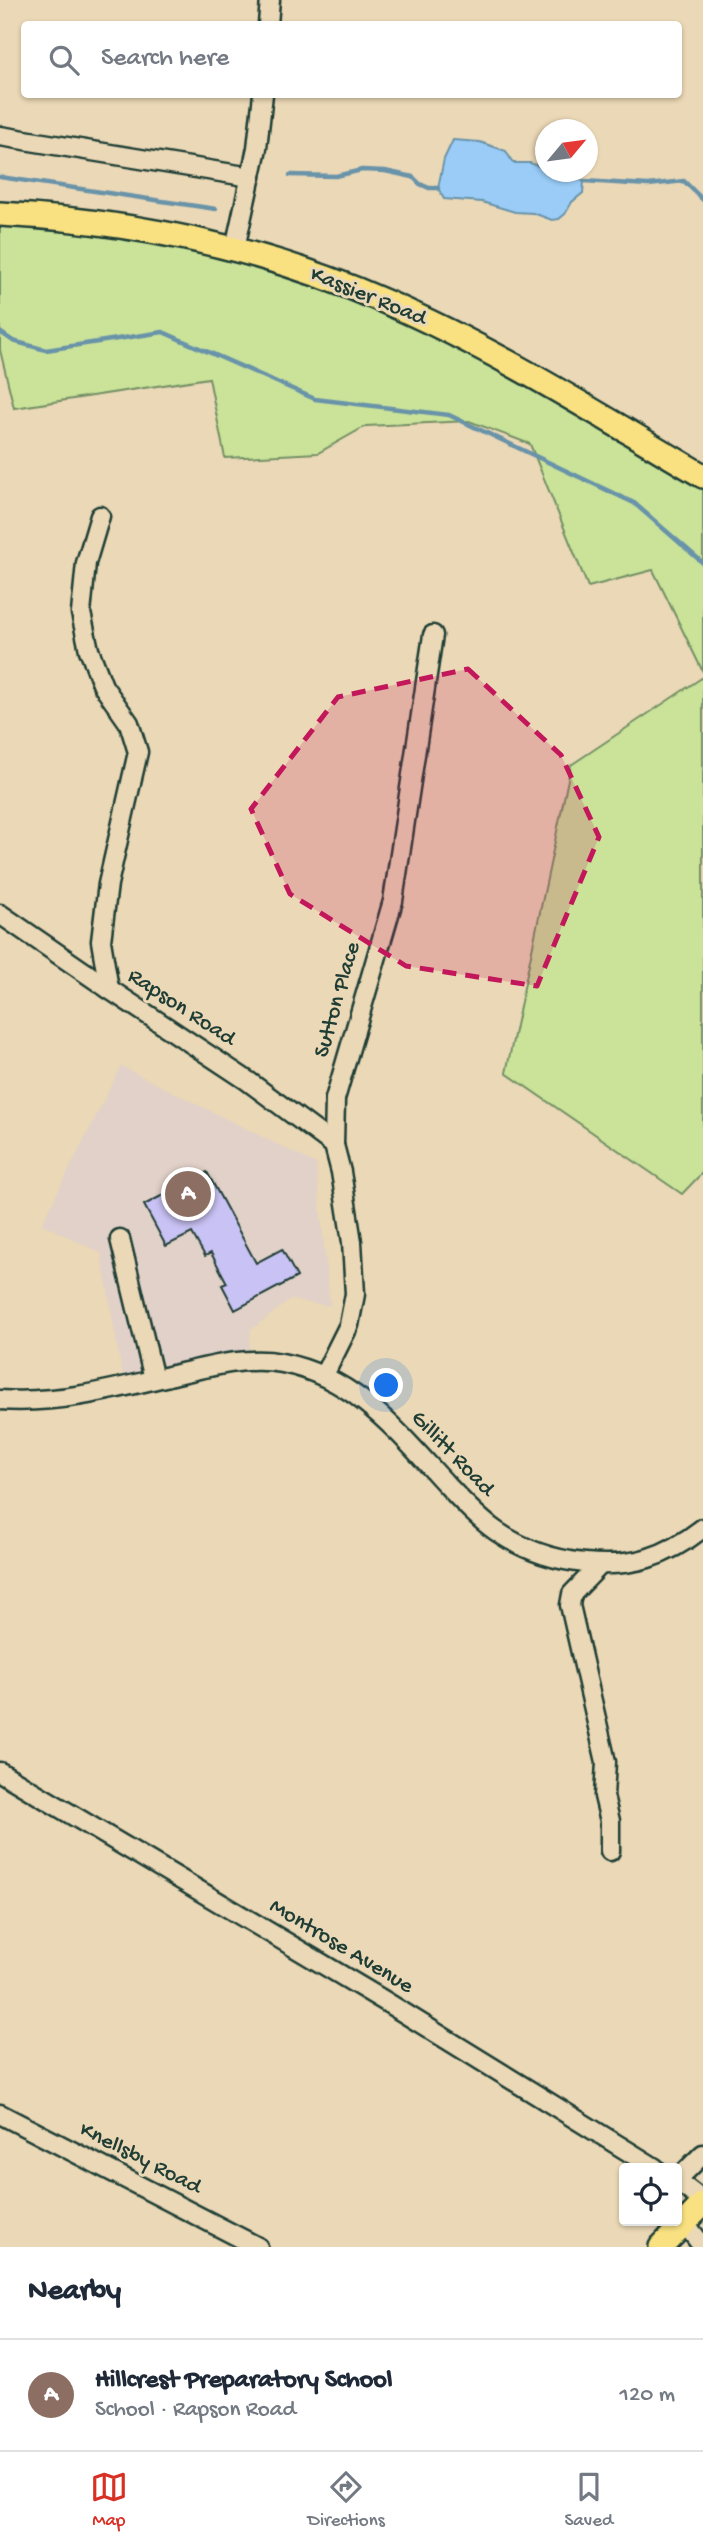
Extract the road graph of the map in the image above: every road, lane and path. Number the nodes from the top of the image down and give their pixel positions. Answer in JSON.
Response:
{"nodes":[{"id":1,"x":270,"y":0,"type":"edge"},
{"id":2,"x":268,"y":21,"type":"edge"},
{"id":3,"x":262,"y":98,"type":"edge"},
{"id":4,"x":0,"y":136,"type":"edge"},
{"id":5,"x":251,"y":177,"type":"junction"},
{"id":6,"x":0,"y":214,"type":"edge"},
{"id":7,"x":235,"y":248,"type":"junction"},
{"id":8,"x":703,"y":476,"type":"edge"},
{"id":9,"x":100,"y":516,"type":"dead end"},
{"id":10,"x":433,"y":635,"type":"dead end"},
{"id":11,"x":0,"y":914,"type":"edge"},
{"id":12,"x":109,"y":989,"type":"junction"},
{"id":13,"x":334,"y":1145,"type":"junction"},
{"id":14,"x":120,"y":1239,"type":"dead end"},
{"id":15,"x":324,"y":1375,"type":"junction"},
{"id":16,"x":154,"y":1379,"type":"junction"},
{"id":17,"x":0,"y":1400,"type":"edge"},
{"id":18,"x":703,"y":1528,"type":"edge"},
{"id":19,"x":600,"y":1565,"type":"junction"},
{"id":20,"x":0,"y":1772,"type":"edge"},
{"id":21,"x":610,"y":1851,"type":"dead end"},
{"id":22,"x":0,"y":2114,"type":"edge"},
{"id":23,"x":703,"y":2154,"type":"edge"},
{"id":24,"x":647,"y":2163,"type":"edge"},
{"id":25,"x":682,"y":2175,"type":"edge"},
{"id":26,"x":682,"y":2184,"type":"edge"},
{"id":27,"x":703,"y":2203,"type":"edge"},
{"id":28,"x":685,"y":2222,"type":"junction"},
{"id":29,"x":258,"y":2247,"type":"edge"},
{"id":30,"x":661,"y":2247,"type":"edge"},
{"id":31,"x":703,"y":2247,"type":"edge"}],
"edges":[{"from":1,"to":2,"type":"street"},
{"from":3,"to":5,"type":"street"},
{"from":4,"to":5,"type":"street"},
{"from":5,"to":7,"type":"street"},
{"from":6,"to":7,"type":"main road","name":"Kassier Road"},
{"from":7,"to":8,"type":"main road","name":"Kassier Road"},
{"from":9,"to":12,"type":"street"},
{"from":10,"to":13,"type":"street","name":"Sutton Place"},
{"from":11,"to":12,"type":"street","name":"Rapson Road"},
{"from":12,"to":13,"type":"street","name":"Rapson Road"},
{"from":13,"to":15,"type":"street","name":"Sutton Place"},
{"from":14,"to":16,"type":"street"},
{"from":15,"to":16,"type":"street","name":"Gillitt Road"},
{"from":15,"to":19,"type":"street","name":"Gillitt Road"},
{"from":16,"to":17,"type":"street","name":"Gillitt Road"},
{"from":18,"to":19,"type":"street","name":"Gillitt Road"},
{"from":19,"to":21,"type":"street"},
{"from":20,"to":24,"type":"street","name":"Montrose Avenue"},
{"from":22,"to":29,"type":"street","name":"Knellsby Road"},
{"from":23,"to":25,"type":"street"},
{"from":26,"to":27,"type":"street"},
{"from":27,"to":28,"type":"main road"},
{"from":28,"to":30,"type":"main road"},
{"from":28,"to":31,"type":"street"}]}
